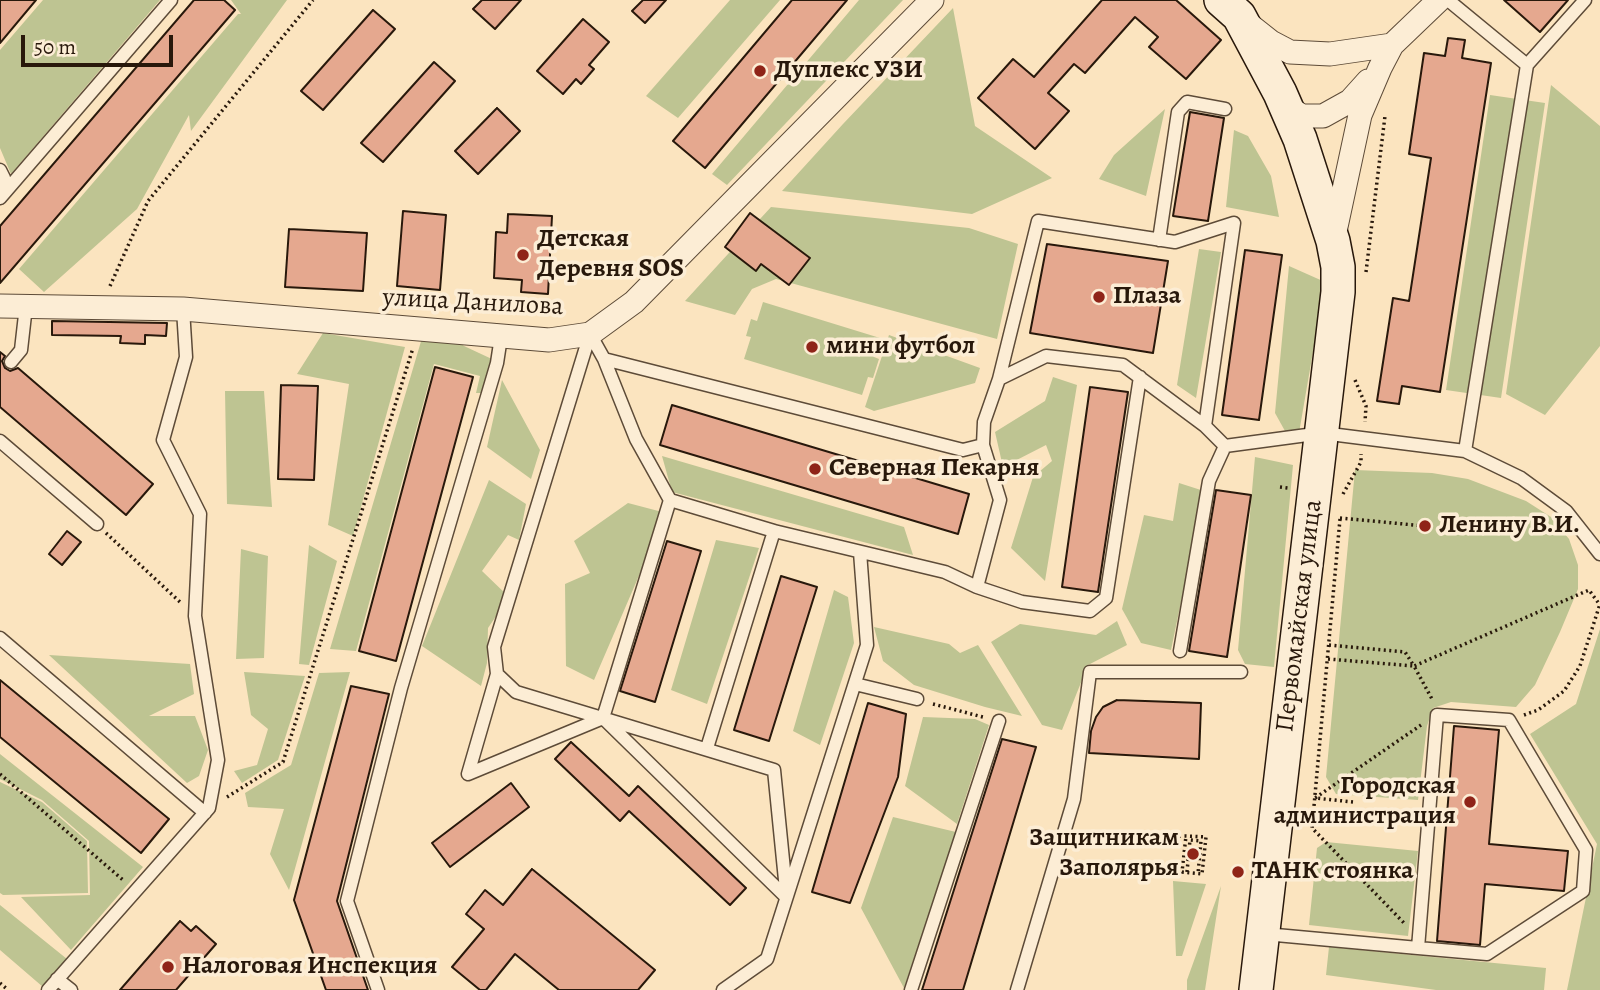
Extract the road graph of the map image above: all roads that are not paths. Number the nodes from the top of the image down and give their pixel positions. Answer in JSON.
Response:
{"nodes":[{"id":1,"x":171,"y":0,"type":"edge"},
{"id":2,"x":932,"y":0,"type":"edge"},
{"id":3,"x":1439,"y":0,"type":"edge"},
{"id":4,"x":1448,"y":0,"type":"edge"},
{"id":5,"x":1585,"y":0,"type":"edge"},
{"id":6,"x":1230,"y":8,"type":"edge"},
{"id":7,"x":1392,"y":44,"type":"junction"},
{"id":8,"x":1330,"y":54,"type":"junction"},
{"id":9,"x":1527,"y":65,"type":"junction"},
{"id":10,"x":1380,"y":68,"type":"junction"},
{"id":11,"x":1283,"y":99,"type":"junction"},
{"id":12,"x":1225,"y":108,"type":"dead end"},
{"id":13,"x":0,"y":170,"type":"edge"},
{"id":14,"x":0,"y":195,"type":"edge"},
{"id":15,"x":1159,"y":240,"type":"junction"},
{"id":16,"x":1332,"y":241,"type":"junction"},
{"id":17,"x":0,"y":306,"type":"edge"},
{"id":18,"x":26,"y":306,"type":"junction"},
{"id":19,"x":183,"y":309,"type":"junction"},
{"id":20,"x":590,"y":334,"type":"junction"},
{"id":21,"x":501,"y":337,"type":"junction"},
{"id":22,"x":604,"y":359,"type":"junction"},
{"id":23,"x":11,"y":362,"type":"dead end"},
{"id":24,"x":1140,"y":377,"type":"junction"},
{"id":25,"x":999,"y":379,"type":"junction"},
{"id":26,"x":1205,"y":426,"type":"junction"},
{"id":27,"x":1322,"y":433,"type":"junction"},
{"id":28,"x":0,"y":441,"type":"edge"},
{"id":29,"x":983,"y":444,"type":"junction"},
{"id":30,"x":1225,"y":446,"type":"junction"},
{"id":31,"x":1465,"y":451,"type":"junction"},
{"id":32,"x":670,"y":500,"type":"junction"},
{"id":33,"x":97,"y":524,"type":"road end"},
{"id":34,"x":774,"y":531,"type":"junction"},
{"id":35,"x":860,"y":552,"type":"junction"},
{"id":36,"x":1600,"y":554,"type":"edge"},
{"id":37,"x":977,"y":587,"type":"junction"},
{"id":38,"x":0,"y":638,"type":"edge"},
{"id":39,"x":1181,"y":651,"type":"dead end"},
{"id":40,"x":1241,"y":672,"type":"dead end"},
{"id":41,"x":497,"y":674,"type":"junction"},
{"id":42,"x":855,"y":684,"type":"junction"},
{"id":43,"x":917,"y":699,"type":"road end"},
{"id":44,"x":603,"y":718,"type":"junction"},
{"id":45,"x":999,"y":721,"type":"road end"},
{"id":46,"x":707,"y":748,"type":"junction"},
{"id":47,"x":207,"y":811,"type":"junction"},
{"id":48,"x":786,"y":897,"type":"junction"},
{"id":49,"x":1263,"y":934,"type":"junction"},
{"id":50,"x":1419,"y":943,"type":"junction"},
{"id":51,"x":57,"y":979,"type":"junction"},
{"id":52,"x":48,"y":990,"type":"edge"},
{"id":53,"x":71,"y":990,"type":"edge"},
{"id":54,"x":378,"y":990,"type":"edge"},
{"id":55,"x":723,"y":990,"type":"edge"},
{"id":56,"x":911,"y":990,"type":"edge"},
{"id":57,"x":1017,"y":990,"type":"edge"},
{"id":58,"x":1256,"y":990,"type":"edge"}],
"edges":[{"from":1,"to":14,"type":"lane"},
{"from":2,"to":20,"type":"street","name":"улица Данилова"},
{"from":3,"to":7,"type":"street"},
{"from":4,"to":9,"type":"lane"},
{"from":5,"to":9,"type":"lane"},
{"from":6,"to":8,"type":"street","name":"Первомайская улица"},
{"from":6,"to":11,"type":"main road","name":"Первомайская улица"},
{"from":7,"to":8,"type":"street","name":"Первомайская улица"},
{"from":7,"to":10,"type":"street","name":"Первомайская улица"},
{"from":8,"to":11,"type":"street"},
{"from":9,"to":31,"type":"lane"},
{"from":10,"to":11,"type":"street"},
{"from":10,"to":16,"type":"street","name":"Первомайская улица"},
{"from":11,"to":16,"type":"main road","name":"Первомайская улица"},
{"from":12,"to":15,"type":"lane"},
{"from":13,"to":14,"type":"lane"},
{"from":15,"to":25,"type":"lane"},
{"from":15,"to":26,"type":"lane"},
{"from":16,"to":27,"type":"main road","name":"Первомайская улица"},
{"from":17,"to":18,"type":"street","name":"улица Данилова"},
{"from":18,"to":19,"type":"street","name":"улица Данилова"},
{"from":18,"to":23,"type":"lane"},
{"from":19,"to":21,"type":"street","name":"улица Данилова"},
{"from":19,"to":47,"type":"lane"},
{"from":20,"to":21,"type":"street","name":"улица Данилова"},
{"from":20,"to":22,"type":"lane"},
{"from":20,"to":41,"type":"lane"},
{"from":21,"to":54,"type":"lane"},
{"from":22,"to":29,"type":"lane"},
{"from":22,"to":32,"type":"lane"},
{"from":24,"to":25,"type":"lane"},
{"from":24,"to":26,"type":"lane"},
{"from":24,"to":37,"type":"lane"},
{"from":25,"to":29,"type":"lane"},
{"from":26,"to":30,"type":"lane"},
{"from":27,"to":30,"type":"lane"},
{"from":27,"to":31,"type":"lane"},
{"from":27,"to":49,"type":"main road","name":"Первомайская улица"},
{"from":28,"to":33,"type":"lane"},
{"from":29,"to":37,"type":"lane"},
{"from":30,"to":39,"type":"lane"},
{"from":31,"to":36,"type":"lane"},
{"from":32,"to":34,"type":"lane"},
{"from":32,"to":44,"type":"lane"},
{"from":34,"to":35,"type":"lane"},
{"from":34,"to":46,"type":"lane"},
{"from":35,"to":37,"type":"lane"},
{"from":35,"to":42,"type":"lane"},
{"from":38,"to":47,"type":"lane"},
{"from":40,"to":57,"type":"lane"},
{"from":41,"to":44,"type":"lane"},
{"from":41,"to":44,"type":"lane"},
{"from":42,"to":43,"type":"lane"},
{"from":42,"to":48,"type":"lane"},
{"from":44,"to":46,"type":"lane"},
{"from":44,"to":48,"type":"lane"},
{"from":45,"to":56,"type":"lane"},
{"from":46,"to":48,"type":"lane"},
{"from":47,"to":51,"type":"lane"},
{"from":48,"to":55,"type":"lane"},
{"from":49,"to":50,"type":"lane"},
{"from":49,"to":58,"type":"main road","name":"Первомайская улица"},
{"from":50,"to":50,"type":"lane"},
{"from":51,"to":52,"type":"lane"},
{"from":51,"to":53,"type":"lane"}]}
